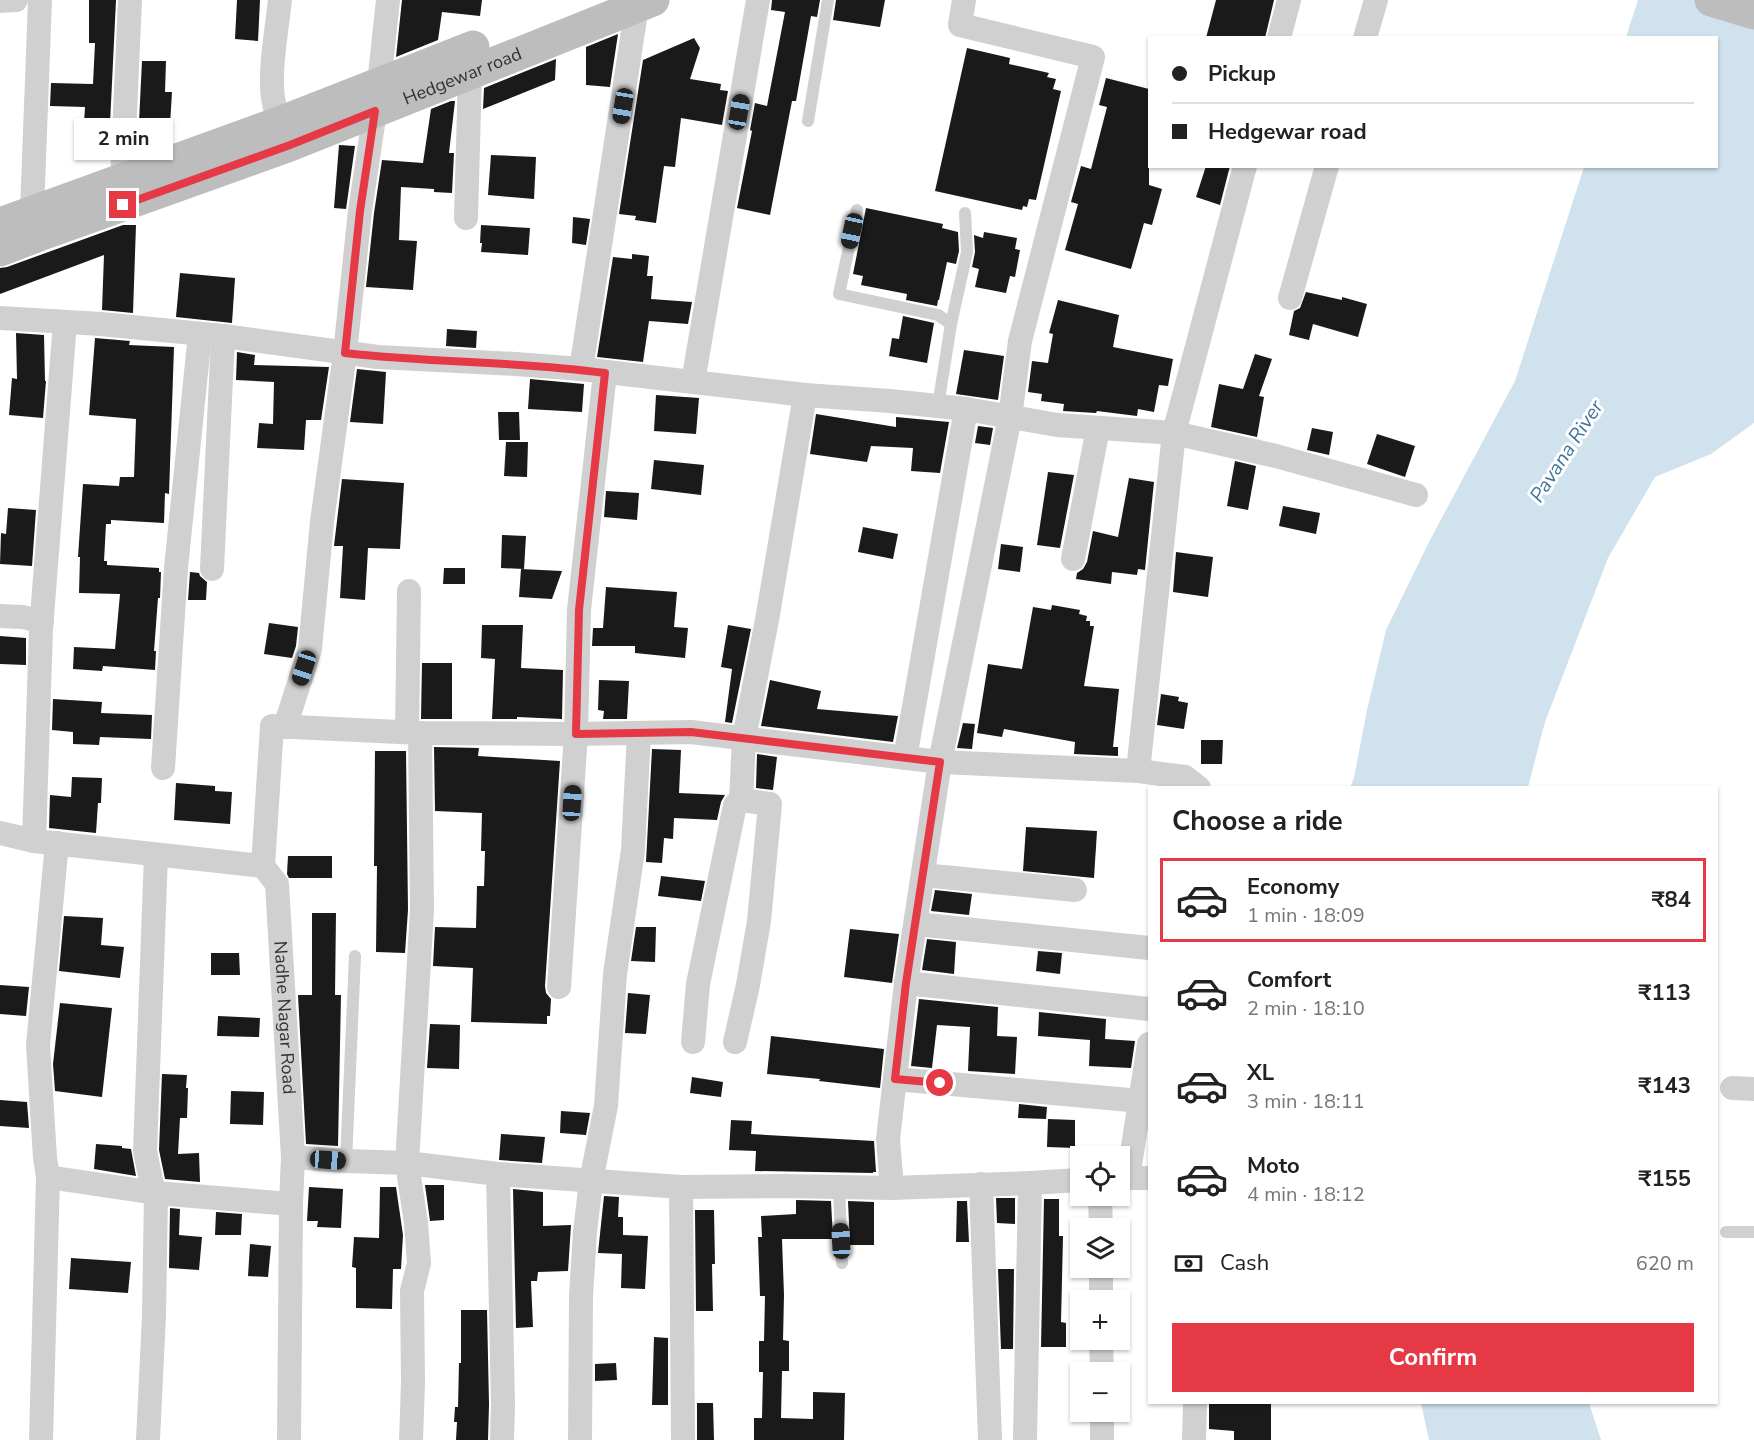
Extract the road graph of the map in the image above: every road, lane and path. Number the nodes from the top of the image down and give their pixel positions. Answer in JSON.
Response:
{"nodes":[{"id":1,"x":16,"y":0,"type":"edge"},
{"id":2,"x":40,"y":0,"type":"edge"},
{"id":3,"x":130,"y":0,"type":"edge"},
{"id":4,"x":280,"y":0,"type":"edge"},
{"id":5,"x":388,"y":0,"type":"edge"},
{"id":6,"x":594,"y":0,"type":"edge"},
{"id":7,"x":758,"y":0,"type":"edge"},
{"id":8,"x":828,"y":0,"type":"edge"},
{"id":9,"x":964,"y":0,"type":"edge"},
{"id":10,"x":1289,"y":0,"type":"edge"},
{"id":11,"x":1376,"y":0,"type":"edge"},
{"id":12,"x":1711,"y":0,"type":"edge"},
{"id":13,"x":0,"y":1,"type":"edge"},
{"id":14,"x":645,"y":3,"type":"edge"},
{"id":15,"x":1754,"y":13,"type":"edge"},
{"id":16,"x":1280,"y":36,"type":"edge"},
{"id":17,"x":1366,"y":36,"type":"edge"},
{"id":18,"x":470,"y":73,"type":"junction"},
{"id":19,"x":377,"y":98,"type":"junction"},
{"id":20,"x":808,"y":121,"type":"dead end"},
{"id":21,"x":285,"y":134,"type":"junction"},
{"id":22,"x":1244,"y":168,"type":"edge"},
{"id":23,"x":1326,"y":168,"type":"edge"},
{"id":24,"x":122,"y":179,"type":"junction"},
{"id":25,"x":857,"y":210,"type":"dead end"},
{"id":26,"x":965,"y":213,"type":"dead end"},
{"id":27,"x":466,"y":218,"type":"dead end"},
{"id":28,"x":35,"y":223,"type":"junction"},
{"id":29,"x":0,"y":224,"type":"edge"},
{"id":30,"x":0,"y":250,"type":"edge"},
{"id":31,"x":1290,"y":298,"type":"dead end"},
{"id":32,"x":0,"y":318,"type":"edge"},
{"id":33,"x":65,"y":322,"type":"junction"},
{"id":34,"x":951,"y":324,"type":"junction"},
{"id":35,"x":211,"y":335,"type":"junction"},
{"id":36,"x":345,"y":353,"type":"junction"},
{"id":37,"x":581,"y":369,"type":"junction"},
{"id":38,"x":605,"y":373,"type":"junction"},
{"id":39,"x":693,"y":382,"type":"junction"},
{"id":40,"x":805,"y":395,"type":"junction"},
{"id":41,"x":938,"y":406,"type":"junction"},
{"id":42,"x":966,"y":409,"type":"junction"},
{"id":43,"x":1010,"y":417,"type":"junction"},
{"id":44,"x":1098,"y":428,"type":"junction"},
{"id":45,"x":1174,"y":433,"type":"junction"},
{"id":46,"x":1416,"y":495,"type":"dead end"},
{"id":47,"x":1073,"y":559,"type":"dead end"},
{"id":48,"x":212,"y":568,"type":"dead end"},
{"id":49,"x":409,"y":591,"type":"dead end"},
{"id":50,"x":0,"y":616,"type":"edge"},
{"id":51,"x":42,"y":622,"type":"junction"},
{"id":52,"x":285,"y":727,"type":"junction"},
{"id":53,"x":414,"y":733,"type":"junction"},
{"id":54,"x":639,"y":733,"type":"junction"},
{"id":55,"x":576,"y":734,"type":"junction"},
{"id":56,"x":744,"y":738,"type":"junction"},
{"id":57,"x":905,"y":758,"type":"junction"},
{"id":58,"x":940,"y":762,"type":"junction"},
{"id":59,"x":163,"y":768,"type":"dead end"},
{"id":60,"x":1138,"y":771,"type":"junction"},
{"id":61,"x":1196,"y":786,"type":"edge"},
{"id":62,"x":741,"y":800,"type":"junction"},
{"id":63,"x":0,"y":833,"type":"edge"},
{"id":64,"x":46,"y":842,"type":"junction"},
{"id":65,"x":156,"y":855,"type":"junction"},
{"id":66,"x":264,"y":866,"type":"junction"},
{"id":67,"x":923,"y":875,"type":"junction"},
{"id":68,"x":1075,"y":890,"type":"dead end"},
{"id":69,"x":916,"y":924,"type":"junction"},
{"id":70,"x":1148,"y":948,"type":"edge"},
{"id":71,"x":355,"y":956,"type":"dead end"},
{"id":72,"x":906,"y":983,"type":"junction"},
{"id":73,"x":559,"y":987,"type":"dead end"},
{"id":74,"x":1148,"y":1009,"type":"edge"},
{"id":75,"x":693,"y":1042,"type":"dead end"},
{"id":76,"x":735,"y":1042,"type":"dead end"},
{"id":77,"x":1148,"y":1051,"type":"edge"},
{"id":78,"x":895,"y":1079,"type":"junction"},
{"id":79,"x":1141,"y":1101,"type":"junction"},
{"id":80,"x":293,"y":1156,"type":"junction"},
{"id":81,"x":346,"y":1161,"type":"junction"},
{"id":82,"x":407,"y":1163,"type":"junction"},
{"id":83,"x":498,"y":1174,"type":"junction"},
{"id":84,"x":48,"y":1177,"type":"junction"},
{"id":85,"x":1132,"y":1178,"type":"edge"},
{"id":86,"x":591,"y":1181,"type":"junction"},
{"id":87,"x":1070,"y":1181,"type":"edge"},
{"id":88,"x":1030,"y":1183,"type":"junction"},
{"id":89,"x":981,"y":1184,"type":"junction"},
{"id":90,"x":681,"y":1187,"type":"junction"},
{"id":91,"x":839,"y":1187,"type":"junction"},
{"id":92,"x":892,"y":1188,"type":"junction"},
{"id":93,"x":156,"y":1193,"type":"junction"},
{"id":94,"x":291,"y":1204,"type":"junction"},
{"id":95,"x":1726,"y":1232,"type":"dead end"},
{"id":96,"x":1754,"y":1232,"type":"edge"},
{"id":97,"x":842,"y":1263,"type":"dead end"},
{"id":98,"x":1195,"y":1404,"type":"edge"},
{"id":99,"x":1102,"y":1422,"type":"edge"},
{"id":100,"x":41,"y":1440,"type":"edge"},
{"id":101,"x":148,"y":1440,"type":"edge"},
{"id":102,"x":288,"y":1440,"type":"edge"},
{"id":103,"x":411,"y":1440,"type":"edge"},
{"id":104,"x":502,"y":1440,"type":"edge"},
{"id":105,"x":580,"y":1440,"type":"edge"},
{"id":106,"x":683,"y":1440,"type":"edge"},
{"id":107,"x":990,"y":1440,"type":"edge"},
{"id":108,"x":1025,"y":1440,"type":"edge"},
{"id":109,"x":1102,"y":1440,"type":"edge"},
{"id":110,"x":1194,"y":1440,"type":"edge"}],
"edges":[{"from":1,"to":13,"type":"street"},
{"from":2,"to":28,"type":"street"},
{"from":3,"to":24,"type":"street"},
{"from":4,"to":21,"type":"street"},
{"from":5,"to":19,"type":"street"},
{"from":6,"to":19,"type":"main road","name":"Hedgewar road"},
{"from":7,"to":39,"type":"street"},
{"from":8,"to":20,"type":"lane"},
{"from":9,"to":43,"type":"street"},
{"from":10,"to":16,"type":"street"},
{"from":11,"to":17,"type":"street"},
{"from":12,"to":15,"type":"main road"},
{"from":14,"to":18,"type":"main road","name":"Hedgewar road"},
{"from":14,"to":37,"type":"street"},
{"from":18,"to":19,"type":"main road","name":"Hedgewar road"},
{"from":18,"to":27,"type":"street"},
{"from":19,"to":21,"type":"main road","name":"Hedgewar road"},
{"from":19,"to":36,"type":"street"},
{"from":21,"to":24,"type":"main road","name":"Hedgewar road"},
{"from":21,"to":28,"type":"main road","name":"Hedgewar road"},
{"from":22,"to":45,"type":"street"},
{"from":23,"to":31,"type":"street"},
{"from":24,"to":28,"type":"main road","name":"Hedgewar road"},
{"from":25,"to":34,"type":"lane"},
{"from":26,"to":34,"type":"lane"},
{"from":28,"to":29,"type":"main road","name":"Hedgewar road"},
{"from":28,"to":30,"type":"main road","name":"Hedgewar road"},
{"from":32,"to":33,"type":"street"},
{"from":33,"to":35,"type":"street"},
{"from":33,"to":51,"type":"street"},
{"from":34,"to":41,"type":"lane"},
{"from":35,"to":36,"type":"street"},
{"from":35,"to":48,"type":"street"},
{"from":35,"to":59,"type":"street"},
{"from":36,"to":37,"type":"street"},
{"from":36,"to":52,"type":"street"},
{"from":37,"to":38,"type":"street"},
{"from":38,"to":39,"type":"street"},
{"from":38,"to":55,"type":"street"},
{"from":39,"to":40,"type":"street"},
{"from":40,"to":41,"type":"street"},
{"from":40,"to":56,"type":"street"},
{"from":41,"to":42,"type":"street"},
{"from":42,"to":43,"type":"street"},
{"from":42,"to":57,"type":"street"},
{"from":43,"to":44,"type":"street"},
{"from":43,"to":58,"type":"street"},
{"from":44,"to":45,"type":"street"},
{"from":44,"to":47,"type":"street"},
{"from":45,"to":46,"type":"street"},
{"from":45,"to":60,"type":"street"},
{"from":49,"to":53,"type":"street"},
{"from":50,"to":51,"type":"street"},
{"from":51,"to":64,"type":"street"},
{"from":52,"to":53,"type":"street"},
{"from":52,"to":66,"type":"street"},
{"from":53,"to":55,"type":"street"},
{"from":53,"to":82,"type":"street"},
{"from":54,"to":55,"type":"street"},
{"from":54,"to":56,"type":"street"},
{"from":54,"to":86,"type":"street"},
{"from":55,"to":73,"type":"street"},
{"from":56,"to":57,"type":"street"},
{"from":56,"to":62,"type":"street"},
{"from":57,"to":58,"type":"street"},
{"from":58,"to":60,"type":"street"},
{"from":58,"to":67,"type":"street"},
{"from":60,"to":61,"type":"street"},
{"from":62,"to":75,"type":"street"},
{"from":62,"to":76,"type":"street"},
{"from":63,"to":64,"type":"street"},
{"from":64,"to":65,"type":"street"},
{"from":64,"to":84,"type":"street"},
{"from":65,"to":66,"type":"street"},
{"from":65,"to":93,"type":"street"},
{"from":66,"to":80,"type":"street","name":"Nadhe Nagar Road"},
{"from":67,"to":68,"type":"street"},
{"from":67,"to":69,"type":"street"},
{"from":69,"to":70,"type":"street"},
{"from":69,"to":72,"type":"street"},
{"from":71,"to":81,"type":"lane"},
{"from":72,"to":74,"type":"street"},
{"from":72,"to":78,"type":"street"},
{"from":77,"to":79,"type":"street"},
{"from":78,"to":79,"type":"street"},
{"from":78,"to":92,"type":"street"},
{"from":79,"to":85,"type":"street"},
{"from":80,"to":81,"type":"street"},
{"from":80,"to":94,"type":"street","name":"Nadhe Nagar Road"},
{"from":81,"to":82,"type":"street"},
{"from":82,"to":83,"type":"street"},
{"from":82,"to":103,"type":"street"},
{"from":83,"to":86,"type":"street"},
{"from":83,"to":104,"type":"street"},
{"from":84,"to":93,"type":"street"},
{"from":84,"to":100,"type":"street"},
{"from":86,"to":90,"type":"street"},
{"from":86,"to":105,"type":"street"},
{"from":87,"to":88,"type":"street"},
{"from":88,"to":89,"type":"street"},
{"from":88,"to":108,"type":"street"},
{"from":89,"to":92,"type":"street"},
{"from":89,"to":107,"type":"street"},
{"from":90,"to":91,"type":"street"},
{"from":90,"to":106,"type":"street"},
{"from":91,"to":92,"type":"street"},
{"from":91,"to":97,"type":"lane"},
{"from":93,"to":94,"type":"street"},
{"from":93,"to":101,"type":"street"},
{"from":94,"to":102,"type":"street","name":"Nadhe Nagar Road"},
{"from":95,"to":96,"type":"lane"},
{"from":98,"to":110,"type":"street"},
{"from":99,"to":109,"type":"street"}]}
